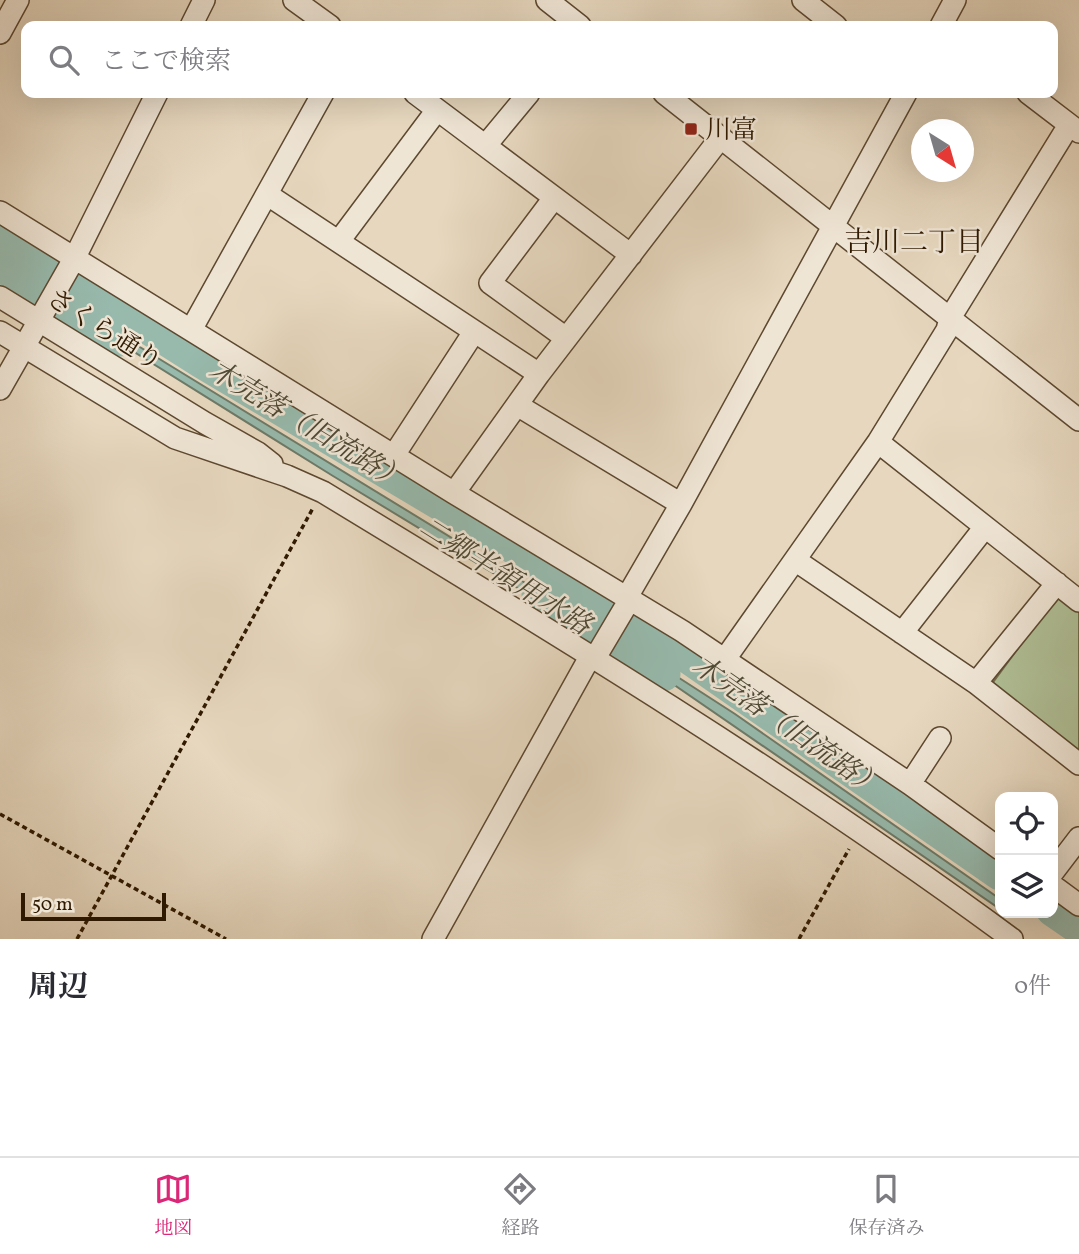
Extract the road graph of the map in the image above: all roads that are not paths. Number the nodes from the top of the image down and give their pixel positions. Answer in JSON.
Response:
{"nodes":[{"id":1,"x":18,"y":0,"type":"edge"},
{"id":2,"x":204,"y":0,"type":"edge"},
{"id":3,"x":294,"y":0,"type":"edge"},
{"id":4,"x":803,"y":0,"type":"edge"},
{"id":5,"x":955,"y":0,"type":"edge"},
{"id":6,"x":556,"y":3,"type":"edge"},
{"id":7,"x":194,"y":21,"type":"edge"},
{"id":8,"x":323,"y":21,"type":"edge"},
{"id":9,"x":575,"y":21,"type":"edge"},
{"id":10,"x":830,"y":21,"type":"edge"},
{"id":11,"x":944,"y":21,"type":"edge"},
{"id":12,"x":0,"y":33,"type":"edge"},
{"id":13,"x":154,"y":98,"type":"edge"},
{"id":14,"x":320,"y":98,"type":"edge"},
{"id":15,"x":421,"y":98,"type":"edge"},
{"id":16,"x":525,"y":98,"type":"edge"},
{"id":17,"x":670,"y":98,"type":"edge"},
{"id":18,"x":903,"y":98,"type":"edge"},
{"id":19,"x":1035,"y":98,"type":"edge"},
{"id":20,"x":437,"y":110,"type":"junction"},
{"id":21,"x":1074,"y":128,"type":"edge"},
{"id":22,"x":720,"y":137,"type":"junction"},
{"id":23,"x":486,"y":145,"type":"junction"},
{"id":24,"x":268,"y":195,"type":"junction"},
{"id":25,"x":554,"y":198,"type":"junction"},
{"id":26,"x":0,"y":212,"type":"edge"},
{"id":27,"x":834,"y":226,"type":"junction"},
{"id":28,"x":339,"y":241,"type":"junction"},
{"id":29,"x":631,"y":256,"type":"junction"},
{"id":30,"x":72,"y":263,"type":"junction"},
{"id":31,"x":0,"y":297,"type":"edge"},
{"id":32,"x":42,"y":317,"type":"junction"},
{"id":33,"x":950,"y":318,"type":"junction"},
{"id":34,"x":191,"y":330,"type":"junction"},
{"id":35,"x":0,"y":332,"type":"edge"},
{"id":36,"x":474,"y":332,"type":"junction"},
{"id":37,"x":566,"y":338,"type":"junction"},
{"id":38,"x":25,"y":346,"type":"junction"},
{"id":39,"x":539,"y":374,"type":"junction"},
{"id":40,"x":0,"y":389,"type":"edge"},
{"id":41,"x":517,"y":405,"type":"junction"},
{"id":42,"x":1077,"y":413,"type":"edge"},
{"id":43,"x":878,"y":442,"type":"junction"},
{"id":44,"x":394,"y":455,"type":"junction"},
{"id":45,"x":287,"y":476,"type":"junction"},
{"id":46,"x":454,"y":493,"type":"junction"},
{"id":47,"x":681,"y":503,"type":"junction"},
{"id":48,"x":985,"y":527,"type":"junction"},
{"id":49,"x":795,"y":560,"type":"junction"},
{"id":50,"x":1057,"y":583,"type":"junction"},
{"id":51,"x":629,"y":598,"type":"junction"},
{"id":52,"x":1079,"y":601,"type":"edge"},
{"id":53,"x":902,"y":633,"type":"junction"},
{"id":54,"x":596,"y":653,"type":"junction"},
{"id":55,"x":725,"y":659,"type":"junction"},
{"id":56,"x":976,"y":684,"type":"junction"},
{"id":57,"x":940,"y":738,"type":"dead end"},
{"id":58,"x":1079,"y":764,"type":"edge"},
{"id":59,"x":909,"y":785,"type":"junction"},
{"id":60,"x":1079,"y":838,"type":"edge"},
{"id":61,"x":995,"y":845,"type":"edge"},
{"id":62,"x":1058,"y":865,"type":"edge"},
{"id":63,"x":1058,"y":890,"type":"edge"},
{"id":64,"x":1079,"y":905,"type":"edge"},
{"id":65,"x":986,"y":931,"type":"edge"},
{"id":66,"x":433,"y":939,"type":"edge"},
{"id":67,"x":1012,"y":939,"type":"edge"}],
"edges":[{"from":1,"to":12,"type":"street"},
{"from":2,"to":7,"type":"street"},
{"from":3,"to":8,"type":"street"},
{"from":4,"to":10,"type":"street"},
{"from":5,"to":11,"type":"street"},
{"from":6,"to":9,"type":"street"},
{"from":13,"to":30,"type":"street"},
{"from":14,"to":24,"type":"street"},
{"from":15,"to":20,"type":"street"},
{"from":16,"to":23,"type":"street"},
{"from":17,"to":22,"type":"street"},
{"from":18,"to":27,"type":"street"},
{"from":19,"to":21,"type":"street"},
{"from":20,"to":23,"type":"street"},
{"from":20,"to":28,"type":"street"},
{"from":21,"to":33,"type":"street"},
{"from":22,"to":27,"type":"street"},
{"from":22,"to":29,"type":"street"},
{"from":23,"to":25,"type":"street"},
{"from":24,"to":28,"type":"street"},
{"from":24,"to":34,"type":"street"},
{"from":25,"to":29,"type":"street"},
{"from":25,"to":37,"type":"street"},
{"from":26,"to":30,"type":"street"},
{"from":27,"to":33,"type":"street"},
{"from":27,"to":47,"type":"street"},
{"from":28,"to":36,"type":"street"},
{"from":29,"to":37,"type":"street"},
{"from":30,"to":32,"type":"street"},
{"from":30,"to":34,"type":"street"},
{"from":31,"to":32,"type":"street","name":"さくら通り"},
{"from":32,"to":38,"type":"street"},
{"from":32,"to":45,"type":"street","name":"さくら通り"},
{"from":33,"to":42,"type":"street"},
{"from":33,"to":43,"type":"street"},
{"from":34,"to":44,"type":"street"},
{"from":35,"to":38,"type":"street","name":"さくら通り"},
{"from":36,"to":39,"type":"street"},
{"from":36,"to":44,"type":"street"},
{"from":37,"to":39,"type":"street"},
{"from":38,"to":40,"type":"street"},
{"from":38,"to":45,"type":"street","name":"さくら通り"},
{"from":39,"to":41,"type":"street"},
{"from":41,"to":46,"type":"street"},
{"from":41,"to":47,"type":"street"},
{"from":43,"to":48,"type":"street"},
{"from":43,"to":49,"type":"street"},
{"from":44,"to":46,"type":"street"},
{"from":45,"to":54,"type":"street","name":"さくら通り"},
{"from":46,"to":51,"type":"street"},
{"from":47,"to":51,"type":"street"},
{"from":48,"to":50,"type":"street"},
{"from":48,"to":53,"type":"street"},
{"from":49,"to":53,"type":"street"},
{"from":49,"to":55,"type":"street"},
{"from":50,"to":52,"type":"street"},
{"from":50,"to":56,"type":"street"},
{"from":51,"to":54,"type":"street"},
{"from":51,"to":55,"type":"street"},
{"from":53,"to":56,"type":"street"},
{"from":54,"to":65,"type":"street","name":"さくら通り"},
{"from":54,"to":66,"type":"street"},
{"from":55,"to":59,"type":"street"},
{"from":56,"to":58,"type":"street"},
{"from":57,"to":59,"type":"street"},
{"from":59,"to":61,"type":"street"},
{"from":60,"to":62,"type":"street"},
{"from":63,"to":64,"type":"street"},
{"from":65,"to":67,"type":"street","name":"さくら通り"}]}
